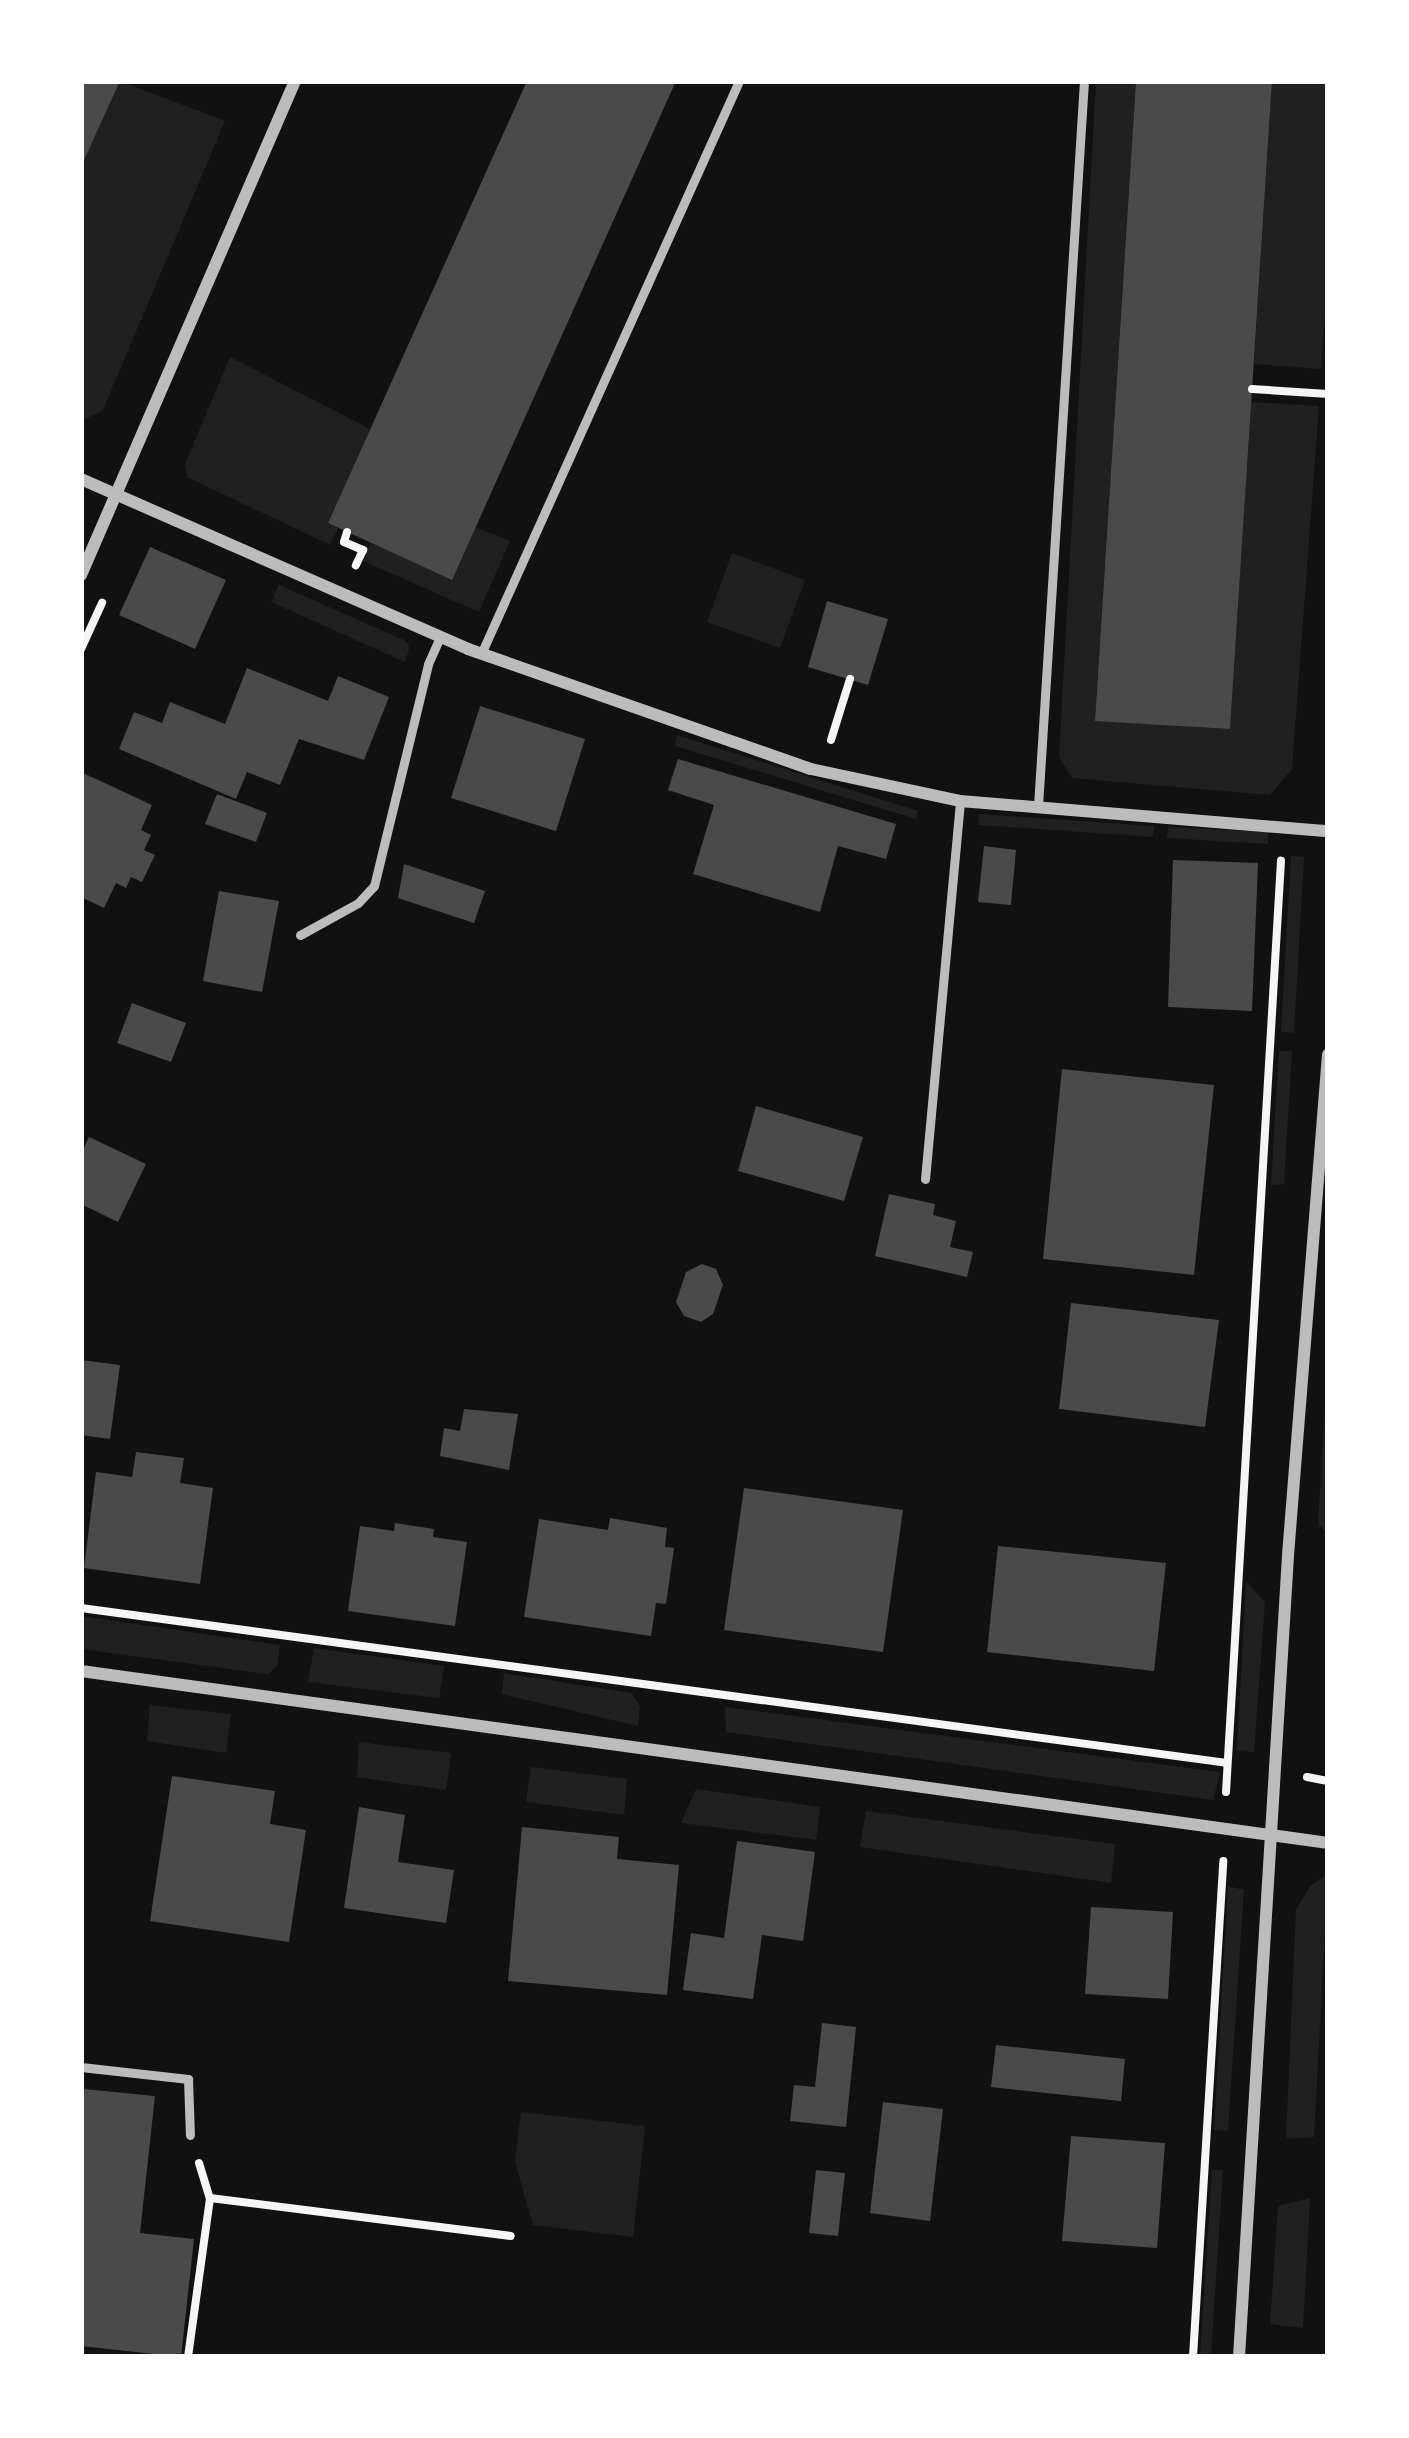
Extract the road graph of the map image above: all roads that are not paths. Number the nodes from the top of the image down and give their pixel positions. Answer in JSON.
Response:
{"nodes":[{"id":1,"x":295,"y":81,"type":"edge"},
{"id":2,"x":740,"y":81,"type":"edge"},
{"id":3,"x":1084,"y":81,"type":"edge"},
{"id":4,"x":81,"y":479,"type":"edge"},
{"id":5,"x":117,"y":495,"type":"junction"},
{"id":6,"x":81,"y":575,"type":"edge"},
{"id":7,"x":440,"y":637,"type":"junction"},
{"id":8,"x":481,"y":654,"type":"junction"},
{"id":9,"x":960,"y":801,"type":"junction"},
{"id":10,"x":1038,"y":806,"type":"junction"},
{"id":11,"x":1328,"y":831,"type":"edge"},
{"id":12,"x":300,"y":935,"type":"dead end"},
{"id":13,"x":1328,"y":1055,"type":"edge"},
{"id":14,"x":925,"y":1179,"type":"dead end"},
{"id":15,"x":81,"y":1671,"type":"edge"},
{"id":16,"x":1272,"y":1834,"type":"junction"},
{"id":17,"x":1328,"y":1844,"type":"edge"},
{"id":18,"x":81,"y":2067,"type":"edge"},
{"id":19,"x":190,"y":2134,"type":"road end"},
{"id":20,"x":1239,"y":2357,"type":"edge"}],
"edges":[{"from":1,"to":5,"type":"street"},
{"from":2,"to":8,"type":"lane"},
{"from":3,"to":10,"type":"lane"},
{"from":4,"to":5,"type":"street"},
{"from":5,"to":6,"type":"street"},
{"from":5,"to":7,"type":"street"},
{"from":7,"to":8,"type":"street"},
{"from":7,"to":12,"type":"lane"},
{"from":8,"to":9,"type":"street"},
{"from":9,"to":10,"type":"street"},
{"from":9,"to":14,"type":"lane"},
{"from":10,"to":11,"type":"street"},
{"from":13,"to":16,"type":"street"},
{"from":15,"to":16,"type":"street"},
{"from":16,"to":17,"type":"street"},
{"from":16,"to":20,"type":"street"},
{"from":18,"to":19,"type":"lane"}]}
